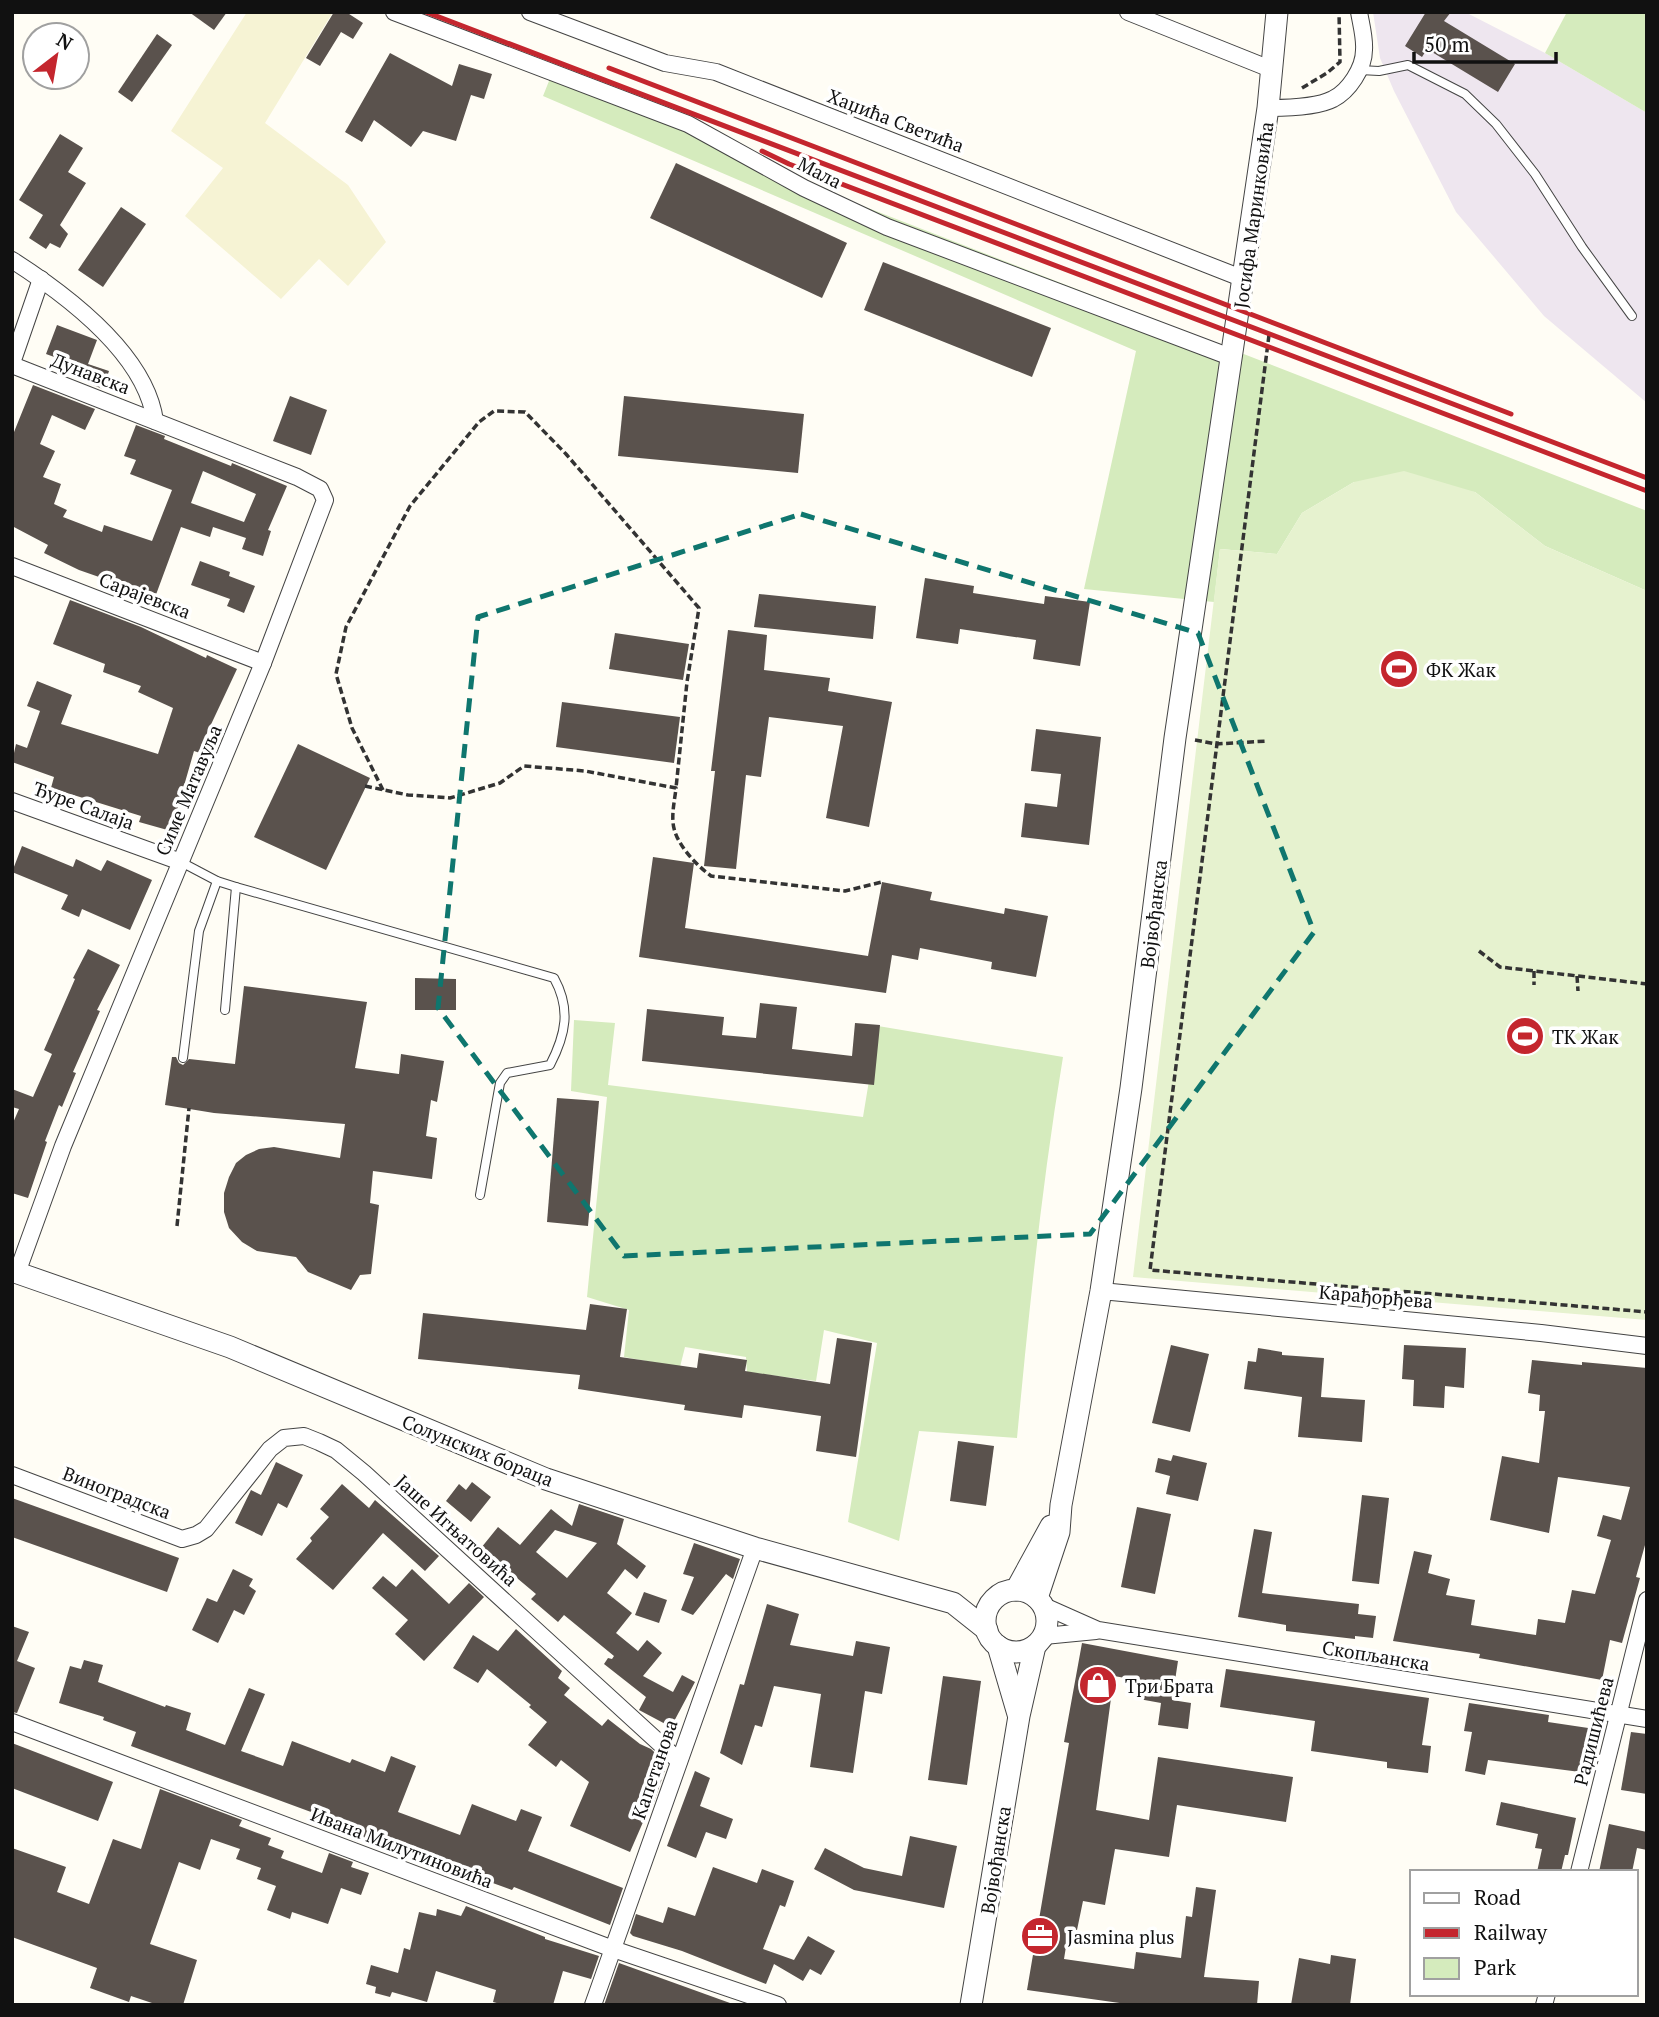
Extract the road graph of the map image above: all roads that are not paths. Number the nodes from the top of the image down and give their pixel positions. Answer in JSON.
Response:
{"nodes":[{"id":1,"x":394,"y":12,"type":"edge"},
{"id":2,"x":530,"y":12,"type":"edge"},
{"id":3,"x":1128,"y":12,"type":"edge"},
{"id":4,"x":1277,"y":12,"type":"edge"},
{"id":5,"x":1359,"y":12,"type":"edge"},
{"id":6,"x":1273,"y":70,"type":"junction"},
{"id":7,"x":1360,"y":70,"type":"junction"},
{"id":8,"x":1268,"y":108,"type":"junction"},
{"id":9,"x":12,"y":260,"type":"edge"},
{"id":10,"x":41,"y":279,"type":"junction"},
{"id":11,"x":1244,"y":279,"type":"junction"},
{"id":12,"x":1632,"y":316,"type":"dead end"},
{"id":13,"x":1238,"y":322,"type":"joint"},
{"id":14,"x":1233,"y":358,"type":"junction"},
{"id":15,"x":12,"y":364,"type":"edge"},
{"id":16,"x":155,"y":421,"type":"junction"},
{"id":17,"x":12,"y":566,"type":"edge"},
{"id":18,"x":263,"y":663,"type":"junction"},
{"id":19,"x":12,"y":801,"type":"edge"},
{"id":20,"x":180,"y":862,"type":"junction"},
{"id":21,"x":217,"y":881,"type":"junction"},
{"id":22,"x":236,"y":887,"type":"junction"},
{"id":23,"x":225,"y":1010,"type":"dead end"},
{"id":24,"x":183,"y":1058,"type":"dead end"},
{"id":25,"x":480,"y":1195,"type":"dead end"},
{"id":26,"x":14,"y":1272,"type":"edge"},
{"id":27,"x":1101,"y":1291,"type":"junction"},
{"id":28,"x":1647,"y":1346,"type":"edge"},
{"id":29,"x":12,"y":1475,"type":"edge"},
{"id":30,"x":1061,"y":1505,"type":"junction"},
{"id":31,"x":206,"y":1529,"type":"joint"},
{"id":32,"x":755,"y":1548,"type":"junction"},
{"id":33,"x":1007,"y":1592,"type":"junction"},
{"id":34,"x":1647,"y":1600,"type":"edge"},
{"id":35,"x":1041,"y":1602,"type":"junction"},
{"id":36,"x":953,"y":1603,"type":"junction"},
{"id":37,"x":1098,"y":1630,"type":"junction"},
{"id":38,"x":993,"y":1638,"type":"junction"},
{"id":39,"x":1039,"y":1641,"type":"junction"},
{"id":40,"x":1019,"y":1716,"type":"junction"},
{"id":41,"x":1619,"y":1716,"type":"junction"},
{"id":42,"x":1647,"y":1720,"type":"edge"},
{"id":43,"x":12,"y":1722,"type":"edge"},
{"id":44,"x":679,"y":1761,"type":"junction"},
{"id":45,"x":1580,"y":1870,"type":"edge"},
{"id":46,"x":613,"y":1949,"type":"junction"},
{"id":47,"x":593,"y":2005,"type":"edge"},
{"id":48,"x":778,"y":2005,"type":"edge"},
{"id":49,"x":971,"y":2005,"type":"edge"}],
"edges":[{"from":1,"to":14,"type":"street","name":"Мала"},
{"from":2,"to":11,"type":"street","name":"Хаџића Светића"},
{"from":3,"to":6,"type":"street"},
{"from":4,"to":6,"type":"street","name":"Јосифа Маринковића"},
{"from":5,"to":7,"type":"street"},
{"from":6,"to":8,"type":"street","name":"Јосифа Маринковића"},
{"from":7,"to":8,"type":"street","name":"Јосифа Маринковића"},
{"from":7,"to":12,"type":"lane"},
{"from":8,"to":11,"type":"street","name":"Јосифа Маринковића"},
{"from":9,"to":10,"type":"street"},
{"from":10,"to":15,"type":"street"},
{"from":10,"to":16,"type":"street"},
{"from":11,"to":13,"type":"street","name":"Јосифа Маринковића"},
{"from":13,"to":14,"type":"street","name":"Војвођанска"},
{"from":14,"to":27,"type":"street","name":"Војвођанска"},
{"from":15,"to":16,"type":"street","name":"Дунавска"},
{"from":16,"to":18,"type":"street","name":"Симе Матавуља"},
{"from":17,"to":18,"type":"street","name":"Сарајевска"},
{"from":18,"to":20,"type":"street","name":"Симе Матавуља"},
{"from":19,"to":20,"type":"street","name":"Ђуре Салаја"},
{"from":20,"to":21,"type":"lane"},
{"from":20,"to":26,"type":"street","name":"Симе Матавуља"},
{"from":21,"to":22,"type":"lane"},
{"from":21,"to":24,"type":"lane"},
{"from":22,"to":23,"type":"lane"},
{"from":22,"to":25,"type":"lane"},
{"from":26,"to":32,"type":"street","name":"Солунских бораца"},
{"from":27,"to":28,"type":"street","name":"Карађорђева"},
{"from":27,"to":30,"type":"street","name":"Војвођанска"},
{"from":29,"to":31,"type":"street","name":"Виноградска"},
{"from":30,"to":33,"type":"street","name":"Војвођанска"},
{"from":30,"to":35,"type":"street","name":"Војвођанска"},
{"from":31,"to":44,"type":"street","name":"Јаше Игњатовића"},
{"from":32,"to":36,"type":"street","name":"Солунских бораца"},
{"from":32,"to":44,"type":"street","name":"Капетанова"},
{"from":33,"to":35,"type":"street"},
{"from":33,"to":36,"type":"street","name":"Солунских бораца"},
{"from":33,"to":38,"type":"street"},
{"from":34,"to":41,"type":"street","name":"Радишићева"},
{"from":35,"to":37,"type":"street","name":"Скопљанска"},
{"from":35,"to":39,"type":"street"},
{"from":36,"to":38,"type":"street","name":"Солунских бораца"},
{"from":37,"to":39,"type":"street","name":"Скопљанска"},
{"from":37,"to":41,"type":"street","name":"Скопљанска"},
{"from":38,"to":39,"type":"street"},
{"from":38,"to":40,"type":"street","name":"Војвођанска"},
{"from":39,"to":40,"type":"street","name":"Војвођанска"},
{"from":40,"to":49,"type":"street","name":"Војвођанска"},
{"from":41,"to":42,"type":"street","name":"Скопљанска"},
{"from":41,"to":45,"type":"street","name":"Радишићева"},
{"from":43,"to":46,"type":"street","name":"Ивана Милутиновића"},
{"from":44,"to":46,"type":"street","name":"Капетанова"},
{"from":46,"to":47,"type":"street","name":"Капетанова"},
{"from":46,"to":48,"type":"street","name":"Ивана Милутиновића"}]}
